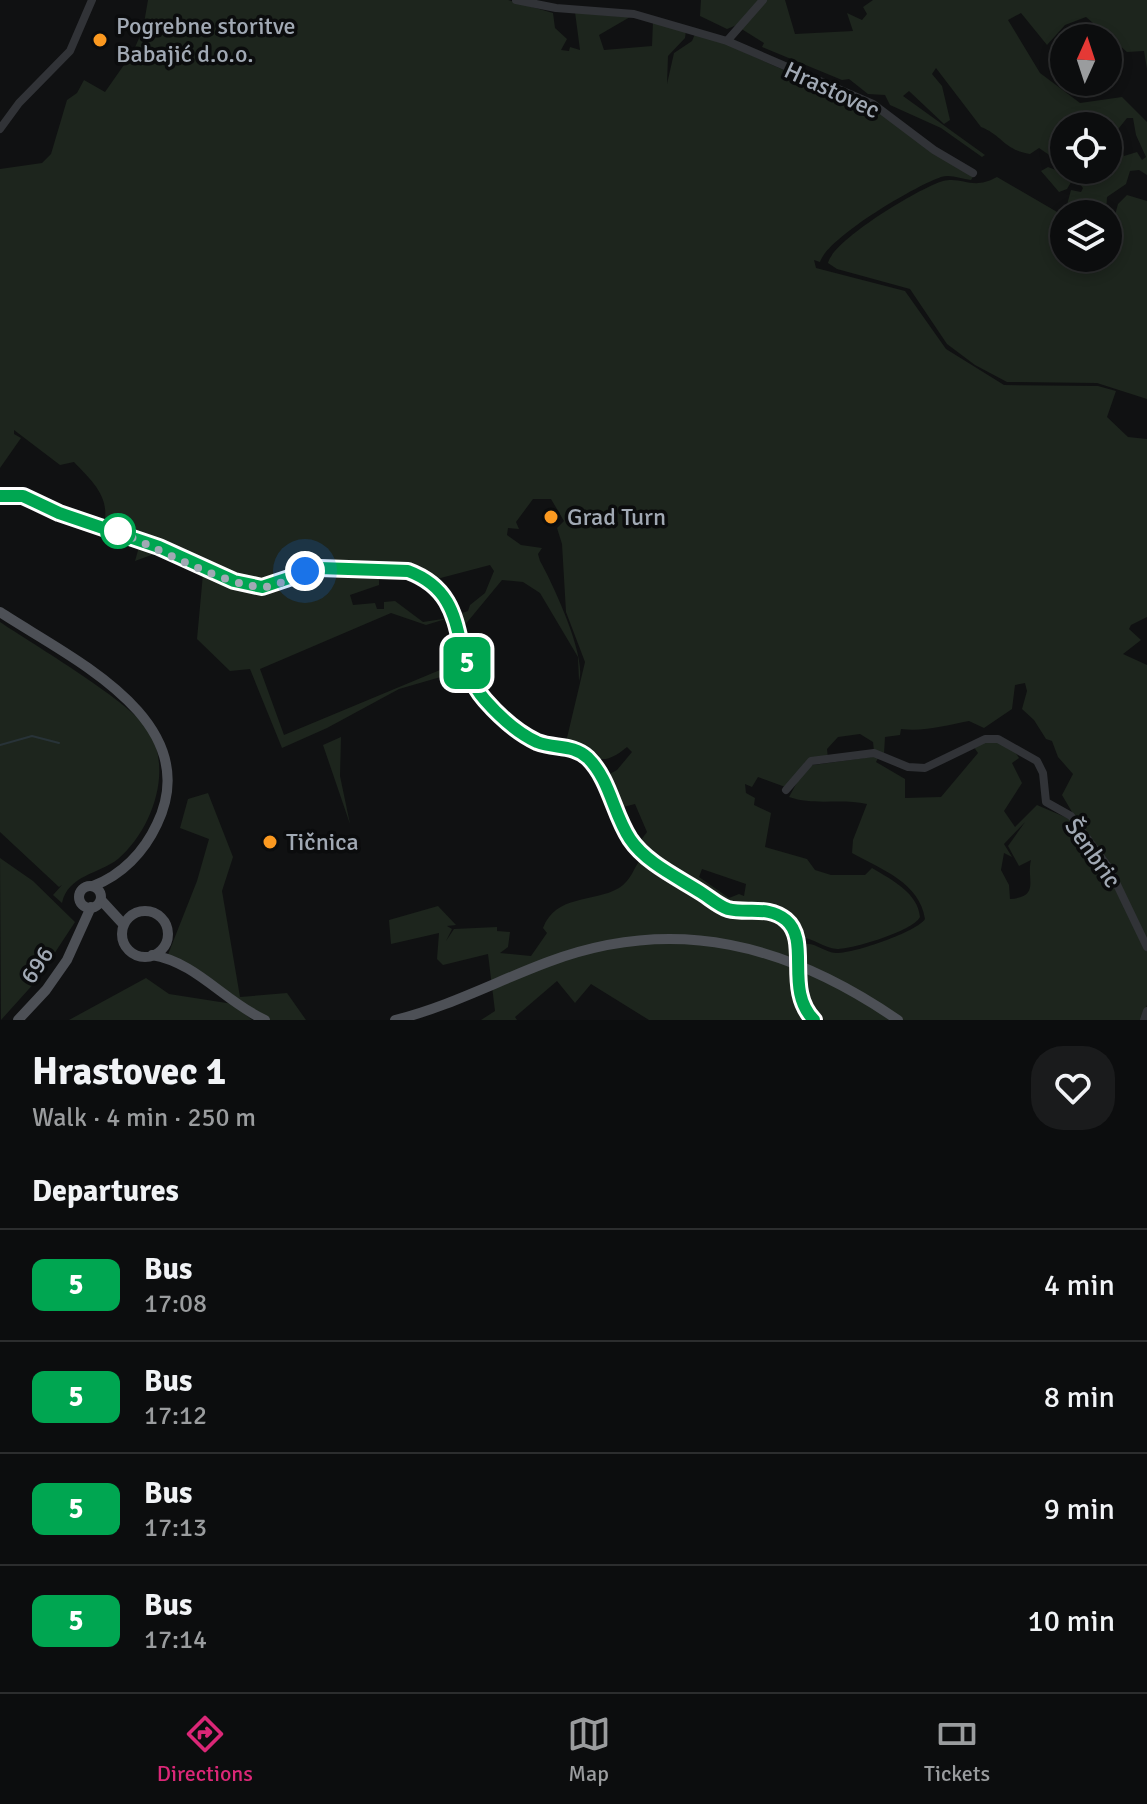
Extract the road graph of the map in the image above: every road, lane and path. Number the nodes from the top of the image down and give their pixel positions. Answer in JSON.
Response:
{"nodes":[{"id":1,"x":92,"y":0,"type":"edge"},
{"id":2,"x":516,"y":0,"type":"edge"},
{"id":3,"x":763,"y":0,"type":"edge"},
{"id":4,"x":727,"y":41,"type":"junction"},
{"id":5,"x":0,"y":129,"type":"edge"},
{"id":6,"x":973,"y":173,"type":"dead end"},
{"id":7,"x":0,"y":496,"type":"edge"},
{"id":8,"x":0,"y":612,"type":"edge"},
{"id":9,"x":786,"y":790,"type":"dead end"},
{"id":10,"x":109,"y":880,"type":"junction"},
{"id":11,"x":93,"y":886,"type":"junction"},
{"id":12,"x":96,"y":903,"type":"junction"},
{"id":13,"x":120,"y":921,"type":"junction"},
{"id":14,"x":167,"y":939,"type":"junction"},
{"id":15,"x":1147,"y":947,"type":"edge"},
{"id":16,"x":152,"y":955,"type":"junction"},
{"id":17,"x":175,"y":959,"type":"junction"},
{"id":18,"x":796,"y":964,"type":"junction"},
{"id":19,"x":1147,"y":1011,"type":"edge"},
{"id":20,"x":18,"y":1020,"type":"edge"},
{"id":21,"x":265,"y":1020,"type":"edge"},
{"id":22,"x":395,"y":1020,"type":"edge"},
{"id":23,"x":814,"y":1020,"type":"edge"},
{"id":24,"x":898,"y":1020,"type":"edge"},
{"id":25,"x":1144,"y":1020,"type":"edge"}],
"edges":[{"from":1,"to":5,"type":"street"},
{"from":2,"to":4,"type":"street","name":"Hrastovec"},
{"from":3,"to":4,"type":"street"},
{"from":4,"to":6,"type":"street","name":"Hrastovec"},
{"from":7,"to":18,"type":"street"},
{"from":8,"to":10,"type":"main road","name":"696","number":"696"},
{"from":9,"to":15,"type":"street","name":"Šenbric"},
{"from":10,"to":11,"type":"main road","name":"696","number":"696"},
{"from":10,"to":12,"type":"main road","name":"696","number":"696"},
{"from":11,"to":12,"type":"main road"},
{"from":11,"to":12,"type":"main road","name":"696","number":"696"},
{"from":12,"to":13,"type":"main road"},
{"from":12,"to":20,"type":"main road","name":"696","number":"696"},
{"from":13,"to":14,"type":"main road"},
{"from":13,"to":16,"type":"main road"},
{"from":14,"to":16,"type":"main road"},
{"from":14,"to":17,"type":"main road"},
{"from":16,"to":17,"type":"main road"},
{"from":17,"to":21,"type":"main road"},
{"from":18,"to":22,"type":"main road"},
{"from":18,"to":23,"type":"street"},
{"from":18,"to":24,"type":"main road"},
{"from":19,"to":25,"type":"street"}]}
